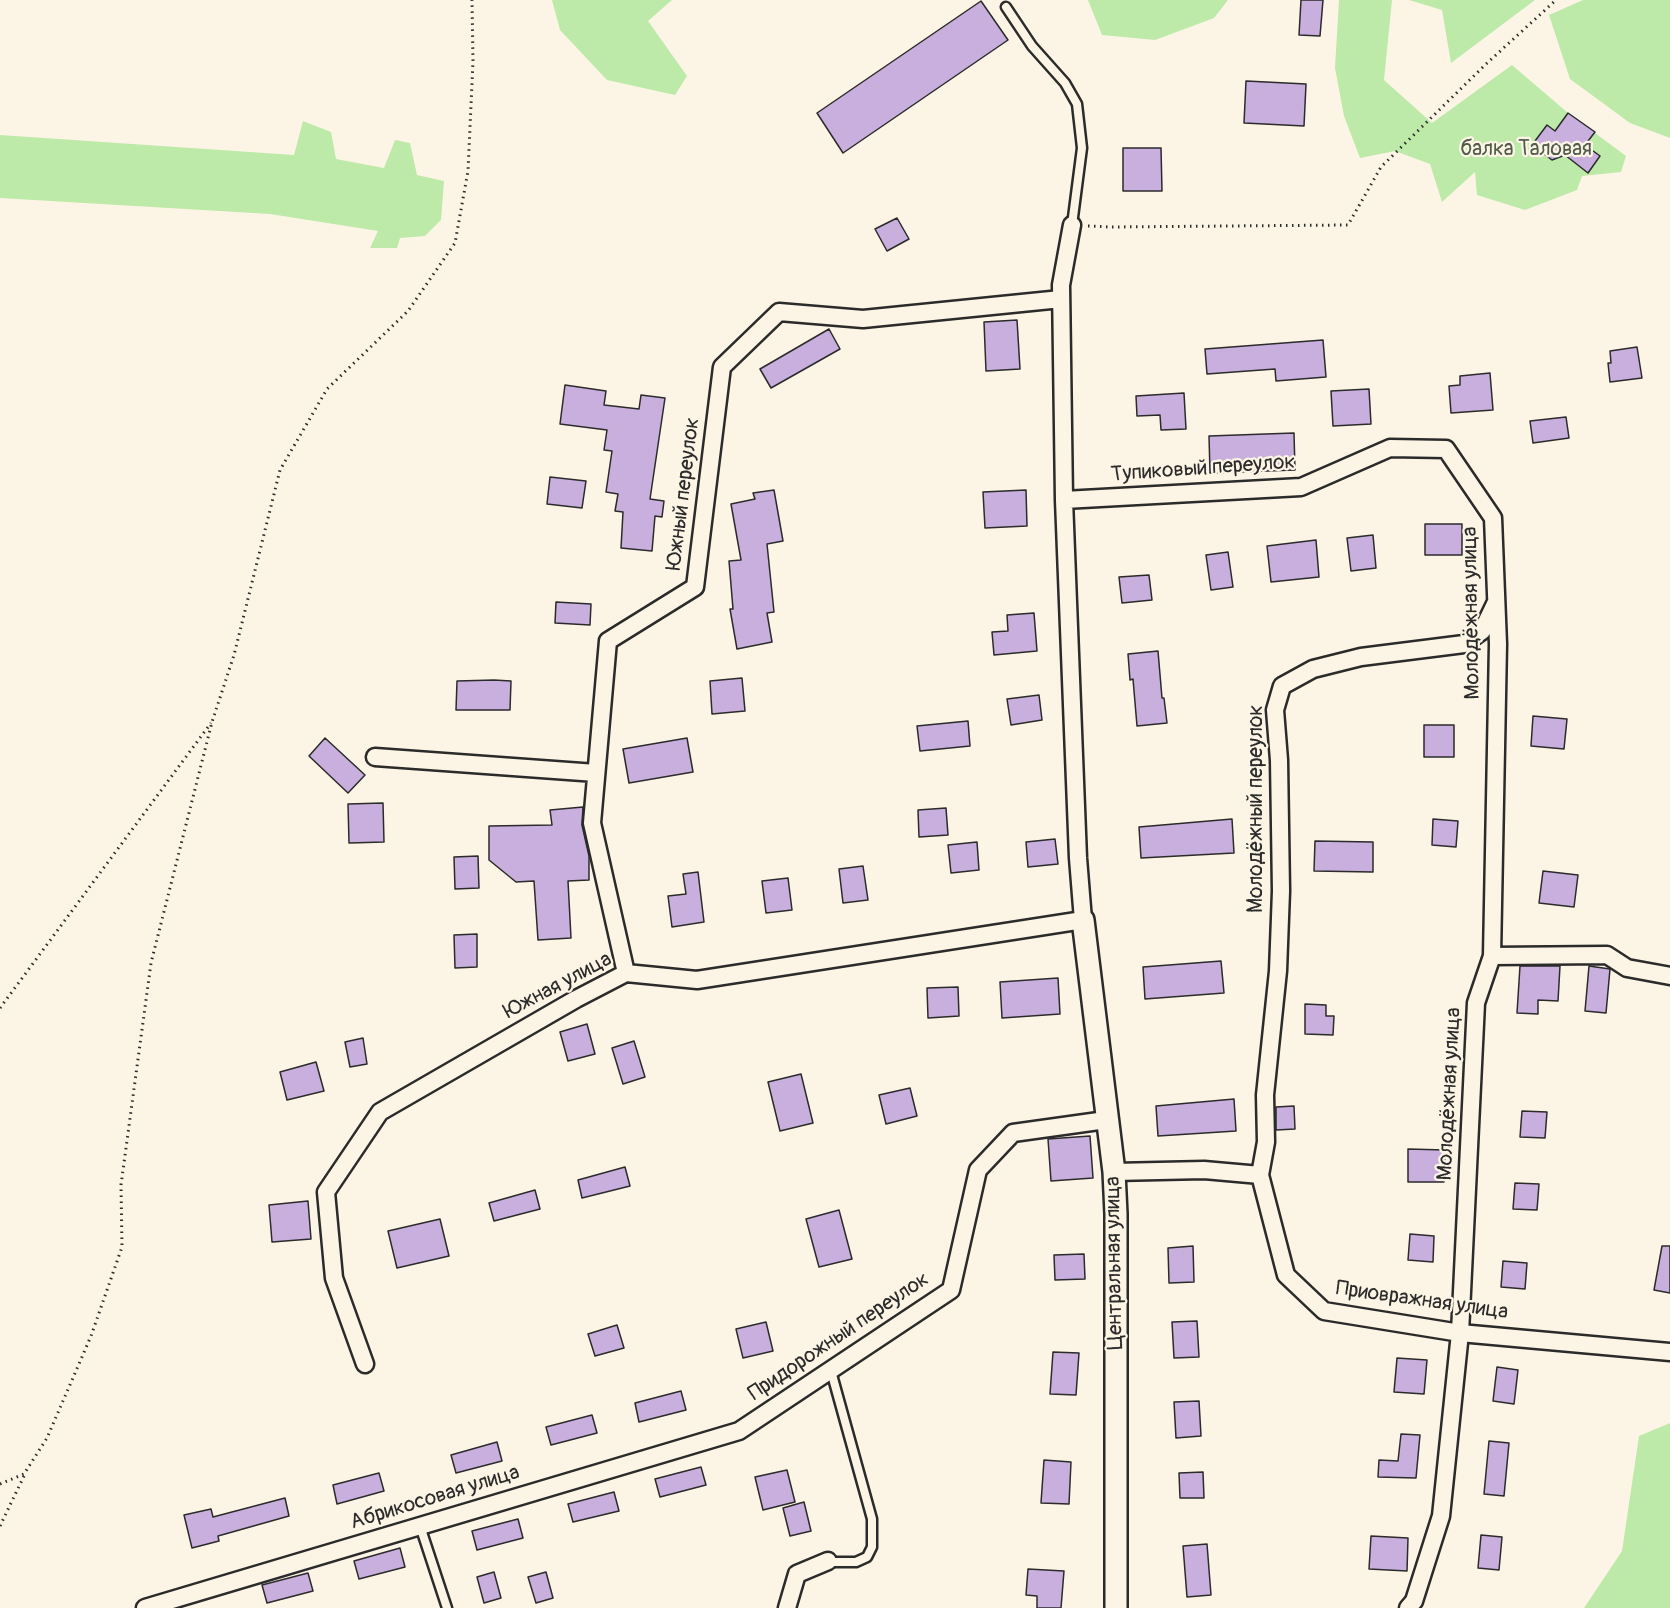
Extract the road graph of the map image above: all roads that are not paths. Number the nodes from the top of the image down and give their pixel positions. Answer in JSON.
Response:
{"nodes":[{"id":1,"x":1006,"y":7,"type":"dead end"},
{"id":2,"x":1072,"y":225,"type":"joint"},
{"id":3,"x":1061,"y":299,"type":"junction"},
{"id":4,"x":1446,"y":449,"type":"joint"},
{"id":5,"x":1064,"y":500,"type":"junction"},
{"id":6,"x":1496,"y":601,"type":"junction"},
{"id":7,"x":375,"y":758,"type":"dead end"},
{"id":8,"x":597,"y":773,"type":"junction"},
{"id":9,"x":1083,"y":920,"type":"junction"},
{"id":10,"x":1492,"y":956,"type":"junction"},
{"id":11,"x":626,"y":974,"type":"junction"},
{"id":12,"x":1670,"y":976,"type":"edge"},
{"id":13,"x":1106,"y":1120,"type":"junction"},
{"id":14,"x":1114,"y":1172,"type":"junction"},
{"id":15,"x":1260,"y":1175,"type":"junction"},
{"id":16,"x":1460,"y":1333,"type":"junction"},
{"id":17,"x":1670,"y":1352,"type":"edge"},
{"id":18,"x":365,"y":1364,"type":"dead end"},
{"id":19,"x":831,"y":1371,"type":"junction"},
{"id":20,"x":739,"y":1431,"type":"joint"},
{"id":21,"x":420,"y":1526,"type":"junction"},
{"id":22,"x":828,"y":1561,"type":"joint"},
{"id":23,"x":797,"y":1574,"type":"junction"},
{"id":24,"x":145,"y":1608,"type":"edge"},
{"id":25,"x":447,"y":1608,"type":"edge"},
{"id":26,"x":776,"y":1608,"type":"edge"},
{"id":27,"x":787,"y":1608,"type":"edge"},
{"id":28,"x":1116,"y":1608,"type":"edge"},
{"id":29,"x":1408,"y":1608,"type":"edge"}],
"edges":[{"from":1,"to":2,"type":"lane"},
{"from":2,"to":3,"type":"street"},
{"from":3,"to":5,"type":"street"},
{"from":3,"to":8,"type":"street","name":"Южный переулок"},
{"from":4,"to":5,"type":"street","name":"Тупиковый переулок"},
{"from":4,"to":6,"type":"street","name":"Молодёжная улица"},
{"from":5,"to":9,"type":"street"},
{"from":6,"to":10,"type":"street","name":"Молодёжная улица"},
{"from":6,"to":15,"type":"street","name":"Молодёжный переулок"},
{"from":7,"to":8,"type":"street"},
{"from":8,"to":11,"type":"street","name":"Южный переулок"},
{"from":9,"to":11,"type":"street","name":"Южная улица"},
{"from":9,"to":13,"type":"street","name":"Центральная улица"},
{"from":10,"to":12,"type":"street"},
{"from":10,"to":16,"type":"street","name":"Молодёжная улица"},
{"from":11,"to":18,"type":"street","name":"Южная улица"},
{"from":13,"to":14,"type":"street","name":"Центральная улица"},
{"from":13,"to":19,"type":"street","name":"Придорожный переулок"},
{"from":14,"to":15,"type":"street"},
{"from":14,"to":28,"type":"street","name":"Центральная улица"},
{"from":15,"to":16,"type":"street","name":"Приовражная улица"},
{"from":16,"to":17,"type":"street","name":"Приовражная улица"},
{"from":16,"to":29,"type":"street","name":"Молодёжная улица"},
{"from":19,"to":20,"type":"street","name":"Придорожный переулок"},
{"from":19,"to":22,"type":"lane"},
{"from":20,"to":21,"type":"street","name":"Абрикосовая улица"},
{"from":21,"to":24,"type":"street","name":"Абрикосовая улица"},
{"from":21,"to":25,"type":"lane"},
{"from":22,"to":23,"type":"street"},
{"from":23,"to":26,"type":"lane"},
{"from":23,"to":27,"type":"street"}]}
